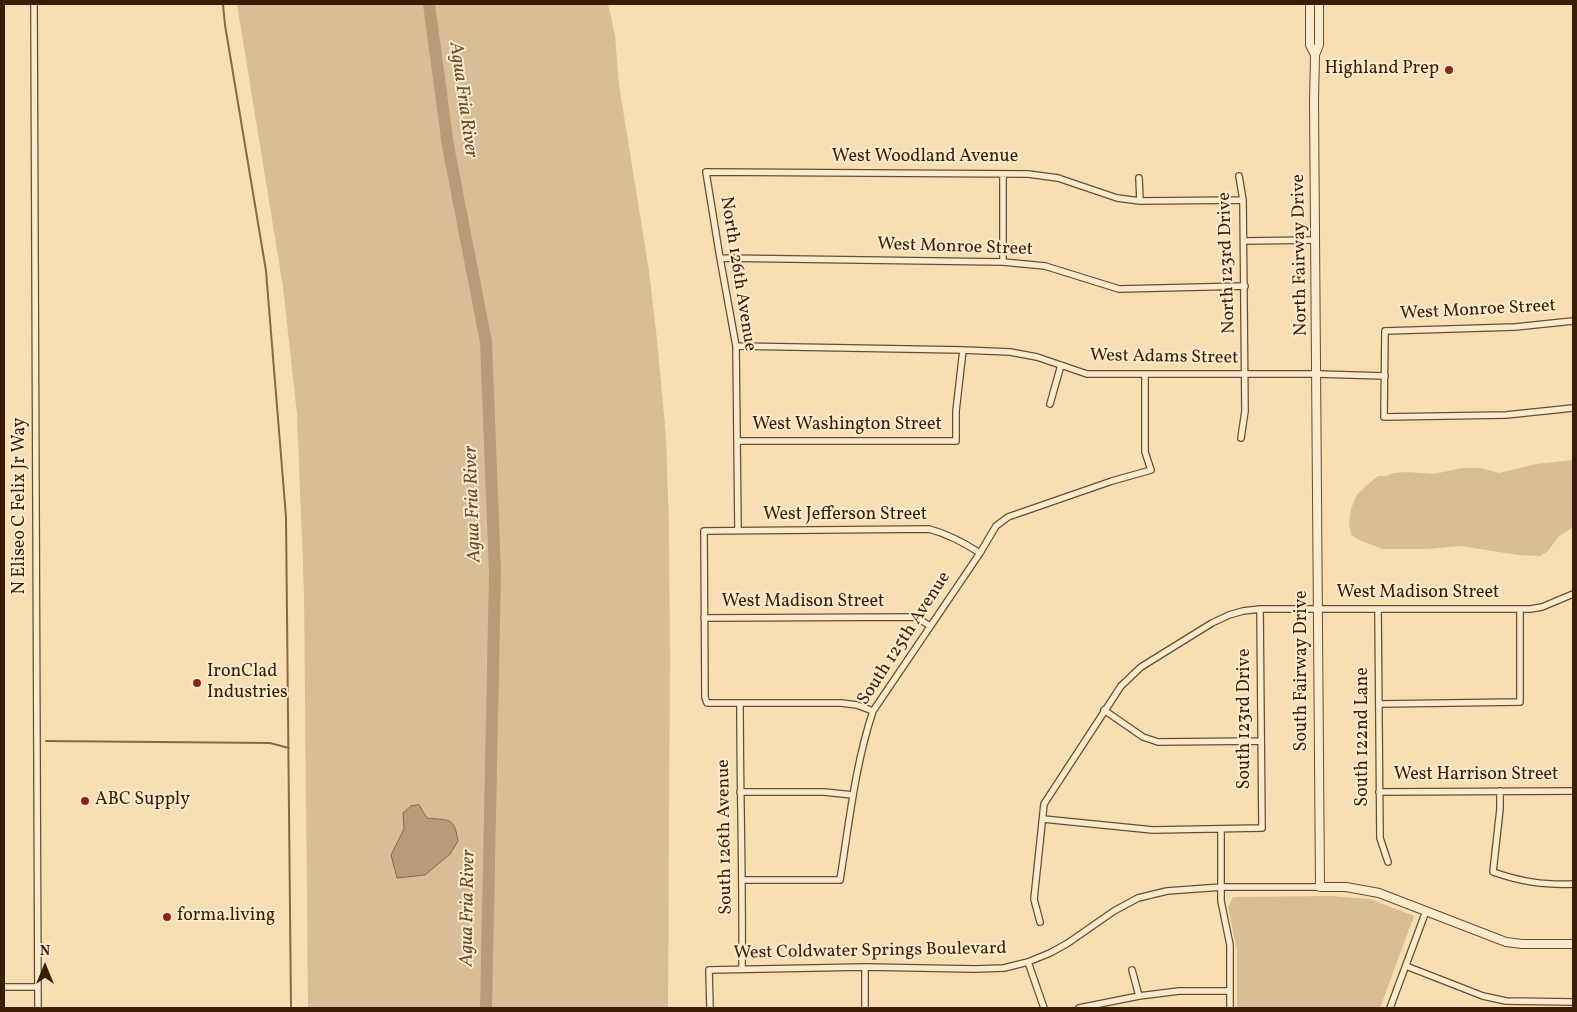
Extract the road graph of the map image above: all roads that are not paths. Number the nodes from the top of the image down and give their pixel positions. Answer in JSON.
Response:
{"nodes":[{"id":1,"x":34,"y":4,"type":"edge"},
{"id":2,"x":1310,"y":4,"type":"edge"},
{"id":3,"x":1319,"y":4,"type":"edge"},
{"id":4,"x":1315,"y":55,"type":"junction"},
{"id":5,"x":706,"y":172,"type":"joint"},
{"id":6,"x":1003,"y":174,"type":"junction"},
{"id":7,"x":1239,"y":176,"type":"dead end"},
{"id":8,"x":1139,"y":178,"type":"dead end"},
{"id":9,"x":1243,"y":200,"type":"junction"},
{"id":10,"x":1140,"y":201,"type":"junction"},
{"id":11,"x":1316,"y":240,"type":"junction"},
{"id":12,"x":1244,"y":241,"type":"junction"},
{"id":13,"x":720,"y":258,"type":"junction"},
{"id":14,"x":1004,"y":262,"type":"junction"},
{"id":15,"x":1245,"y":286,"type":"junction"},
{"id":16,"x":1573,"y":320,"type":"edge"},
{"id":17,"x":736,"y":346,"type":"junction"},
{"id":18,"x":963,"y":350,"type":"junction"},
{"id":19,"x":1061,"y":365,"type":"junction"},
{"id":20,"x":1145,"y":374,"type":"junction"},
{"id":21,"x":1246,"y":374,"type":"junction"},
{"id":22,"x":1317,"y":374,"type":"junction"},
{"id":23,"x":1385,"y":376,"type":"junction"},
{"id":24,"x":1050,"y":404,"type":"dead end"},
{"id":25,"x":1573,"y":408,"type":"edge"},
{"id":26,"x":1241,"y":438,"type":"dead end"},
{"id":27,"x":738,"y":441,"type":"junction"},
{"id":28,"x":1317,"y":455,"type":"joint"},
{"id":29,"x":738,"y":530,"type":"junction"},
{"id":30,"x":980,"y":553,"type":"junction"},
{"id":31,"x":1573,"y":594,"type":"edge"},
{"id":32,"x":1260,"y":609,"type":"junction"},
{"id":33,"x":1378,"y":609,"type":"junction"},
{"id":34,"x":1520,"y":609,"type":"junction"},
{"id":35,"x":1318,"y":610,"type":"junction"},
{"id":36,"x":704,"y":618,"type":"junction"},
{"id":37,"x":930,"y":626,"type":"junction"},
{"id":38,"x":740,"y":704,"type":"junction"},
{"id":39,"x":1380,"y":704,"type":"junction"},
{"id":40,"x":1104,"y":710,"type":"junction"},
{"id":41,"x":873,"y":711,"type":"junction"},
{"id":42,"x":1261,"y":741,"type":"junction"},
{"id":43,"x":1500,"y":791,"type":"junction"},
{"id":44,"x":1573,"y":791,"type":"edge"},
{"id":45,"x":740,"y":792,"type":"junction"},
{"id":46,"x":1379,"y":792,"type":"junction"},
{"id":47,"x":854,"y":795,"type":"junction"},
{"id":48,"x":1043,"y":819,"type":"junction"},
{"id":49,"x":1221,"y":830,"type":"junction"},
{"id":50,"x":1388,"y":862,"type":"dead end"},
{"id":51,"x":743,"y":880,"type":"junction"},
{"id":52,"x":1573,"y":884,"type":"edge"},
{"id":53,"x":1320,"y":887,"type":"junction"},
{"id":54,"x":1222,"y":888,"type":"junction"},
{"id":55,"x":1426,"y":911,"type":"junction"},
{"id":56,"x":1040,"y":922,"type":"dead end"},
{"id":57,"x":1573,"y":944,"type":"edge"},
{"id":58,"x":1028,"y":962,"type":"junction"},
{"id":59,"x":865,"y":966,"type":"junction"},
{"id":60,"x":1406,"y":966,"type":"junction"},
{"id":61,"x":742,"y":970,"type":"junction"},
{"id":62,"x":1132,"y":970,"type":"dead end"},
{"id":63,"x":4,"y":987,"type":"edge"},
{"id":64,"x":38,"y":987,"type":"junction"},
{"id":65,"x":1230,"y":991,"type":"junction"},
{"id":66,"x":1139,"y":996,"type":"junction"},
{"id":67,"x":1573,"y":1002,"type":"edge"},
{"id":68,"x":38,"y":1008,"type":"edge"},
{"id":69,"x":710,"y":1008,"type":"edge"},
{"id":70,"x":865,"y":1008,"type":"edge"},
{"id":71,"x":1044,"y":1008,"type":"edge"},
{"id":72,"x":1079,"y":1008,"type":"edge"},
{"id":73,"x":1230,"y":1008,"type":"edge"},
{"id":74,"x":1390,"y":1008,"type":"edge"}],
"edges":[{"from":1,"to":64,"type":"street","name":"N Eliseo C Felix Jr Way"},
{"from":2,"to":4,"type":"street","name":"North Fairway Drive"},
{"from":3,"to":4,"type":"street","name":"North Fairway Drive"},
{"from":4,"to":11,"type":"street","name":"North Fairway Drive"},
{"from":5,"to":6,"type":"street","name":"West Woodland Avenue"},
{"from":5,"to":13,"type":"street","name":"North 126th Avenue"},
{"from":6,"to":10,"type":"street","name":"West Woodland Avenue"},
{"from":6,"to":14,"type":"street"},
{"from":7,"to":9,"type":"street","name":"North 123rd Drive"},
{"from":8,"to":10,"type":"street"},
{"from":9,"to":10,"type":"street","name":"West Woodland Avenue"},
{"from":9,"to":12,"type":"street","name":"North 123rd Drive"},
{"from":11,"to":12,"type":"street"},
{"from":11,"to":22,"type":"street","name":"North Fairway Drive"},
{"from":12,"to":15,"type":"street","name":"North 123rd Drive"},
{"from":13,"to":14,"type":"street","name":"West Monroe Street"},
{"from":13,"to":17,"type":"street","name":"North 126th Avenue"},
{"from":14,"to":15,"type":"street","name":"West Monroe Street"},
{"from":15,"to":21,"type":"street","name":"North 123rd Drive"},
{"from":16,"to":23,"type":"street","name":"West Monroe Street"},
{"from":17,"to":18,"type":"street","name":"West Adams Street"},
{"from":17,"to":27,"type":"street","name":"North 126th Avenue"},
{"from":18,"to":19,"type":"street","name":"West Adams Street"},
{"from":18,"to":27,"type":"street","name":"West Washington Street"},
{"from":19,"to":20,"type":"street","name":"West Adams Street"},
{"from":19,"to":24,"type":"street"},
{"from":20,"to":21,"type":"street","name":"West Adams Street"},
{"from":20,"to":30,"type":"street","name":"South 125th Avenue"},
{"from":21,"to":22,"type":"street","name":"West Adams Street"},
{"from":21,"to":26,"type":"street","name":"North 123rd Drive"},
{"from":22,"to":23,"type":"street","name":"West Adams Street"},
{"from":22,"to":28,"type":"street","name":"North Fairway Drive"},
{"from":23,"to":25,"type":"street"},
{"from":27,"to":29,"type":"street"},
{"from":28,"to":35,"type":"street","name":"South Fairway Drive"},
{"from":29,"to":30,"type":"street","name":"West Jefferson Street"},
{"from":29,"to":36,"type":"street","name":"West Jefferson Street"},
{"from":30,"to":37,"type":"street","name":"South 125th Avenue"},
{"from":31,"to":34,"type":"street","name":"West Madison Street"},
{"from":32,"to":35,"type":"street","name":"West Madison Street"},
{"from":32,"to":40,"type":"street","name":"West Madison Street"},
{"from":32,"to":42,"type":"street","name":"South 123rd Drive"},
{"from":33,"to":34,"type":"street","name":"West Madison Street"},
{"from":33,"to":35,"type":"street","name":"West Madison Street"},
{"from":33,"to":39,"type":"street","name":"South 122nd Lane"},
{"from":34,"to":39,"type":"street"},
{"from":35,"to":53,"type":"street","name":"South Fairway Drive"},
{"from":36,"to":37,"type":"street","name":"West Madison Street"},
{"from":36,"to":38,"type":"street"},
{"from":37,"to":41,"type":"street","name":"South 125th Avenue"},
{"from":38,"to":41,"type":"street"},
{"from":38,"to":45,"type":"street","name":"South 126th Avenue"},
{"from":39,"to":46,"type":"street","name":"South 122nd Lane"},
{"from":40,"to":42,"type":"street"},
{"from":40,"to":48,"type":"street","name":"West Madison Street"},
{"from":41,"to":47,"type":"street","name":"South 125th Avenue"},
{"from":42,"to":49,"type":"street","name":"South 123rd Drive"},
{"from":43,"to":44,"type":"street","name":"West Harrison Street"},
{"from":43,"to":46,"type":"street","name":"West Harrison Street"},
{"from":43,"to":52,"type":"street"},
{"from":45,"to":47,"type":"street"},
{"from":45,"to":51,"type":"street","name":"South 126th Avenue"},
{"from":46,"to":50,"type":"street","name":"South 122nd Lane"},
{"from":47,"to":51,"type":"street","name":"South 125th Avenue"},
{"from":48,"to":49,"type":"street"},
{"from":48,"to":56,"type":"street","name":"West Madison Street"},
{"from":49,"to":54,"type":"street"},
{"from":51,"to":61,"type":"street","name":"South 126th Avenue"},
{"from":53,"to":54,"type":"street","name":"West Coldwater Springs Boulevard"},
{"from":53,"to":55,"type":"street","name":"West Coldwater Springs Boulevard"},
{"from":54,"to":58,"type":"street","name":"West Coldwater Springs Boulevard"},
{"from":54,"to":65,"type":"street"},
{"from":55,"to":57,"type":"street","name":"West Coldwater Springs Boulevard"},
{"from":55,"to":60,"type":"street"},
{"from":58,"to":59,"type":"street","name":"West Coldwater Springs Boulevard"},
{"from":58,"to":71,"type":"street"},
{"from":59,"to":61,"type":"street","name":"West Coldwater Springs Boulevard"},
{"from":59,"to":70,"type":"street"},
{"from":60,"to":67,"type":"street"},
{"from":60,"to":74,"type":"street"},
{"from":61,"to":69,"type":"street","name":"West Coldwater Springs Boulevard"},
{"from":62,"to":66,"type":"street"},
{"from":63,"to":64,"type":"street"},
{"from":64,"to":68,"type":"street","name":"N Eliseo C Felix Jr Way"},
{"from":65,"to":66,"type":"street"},
{"from":65,"to":73,"type":"street"},
{"from":66,"to":72,"type":"street"}]}
